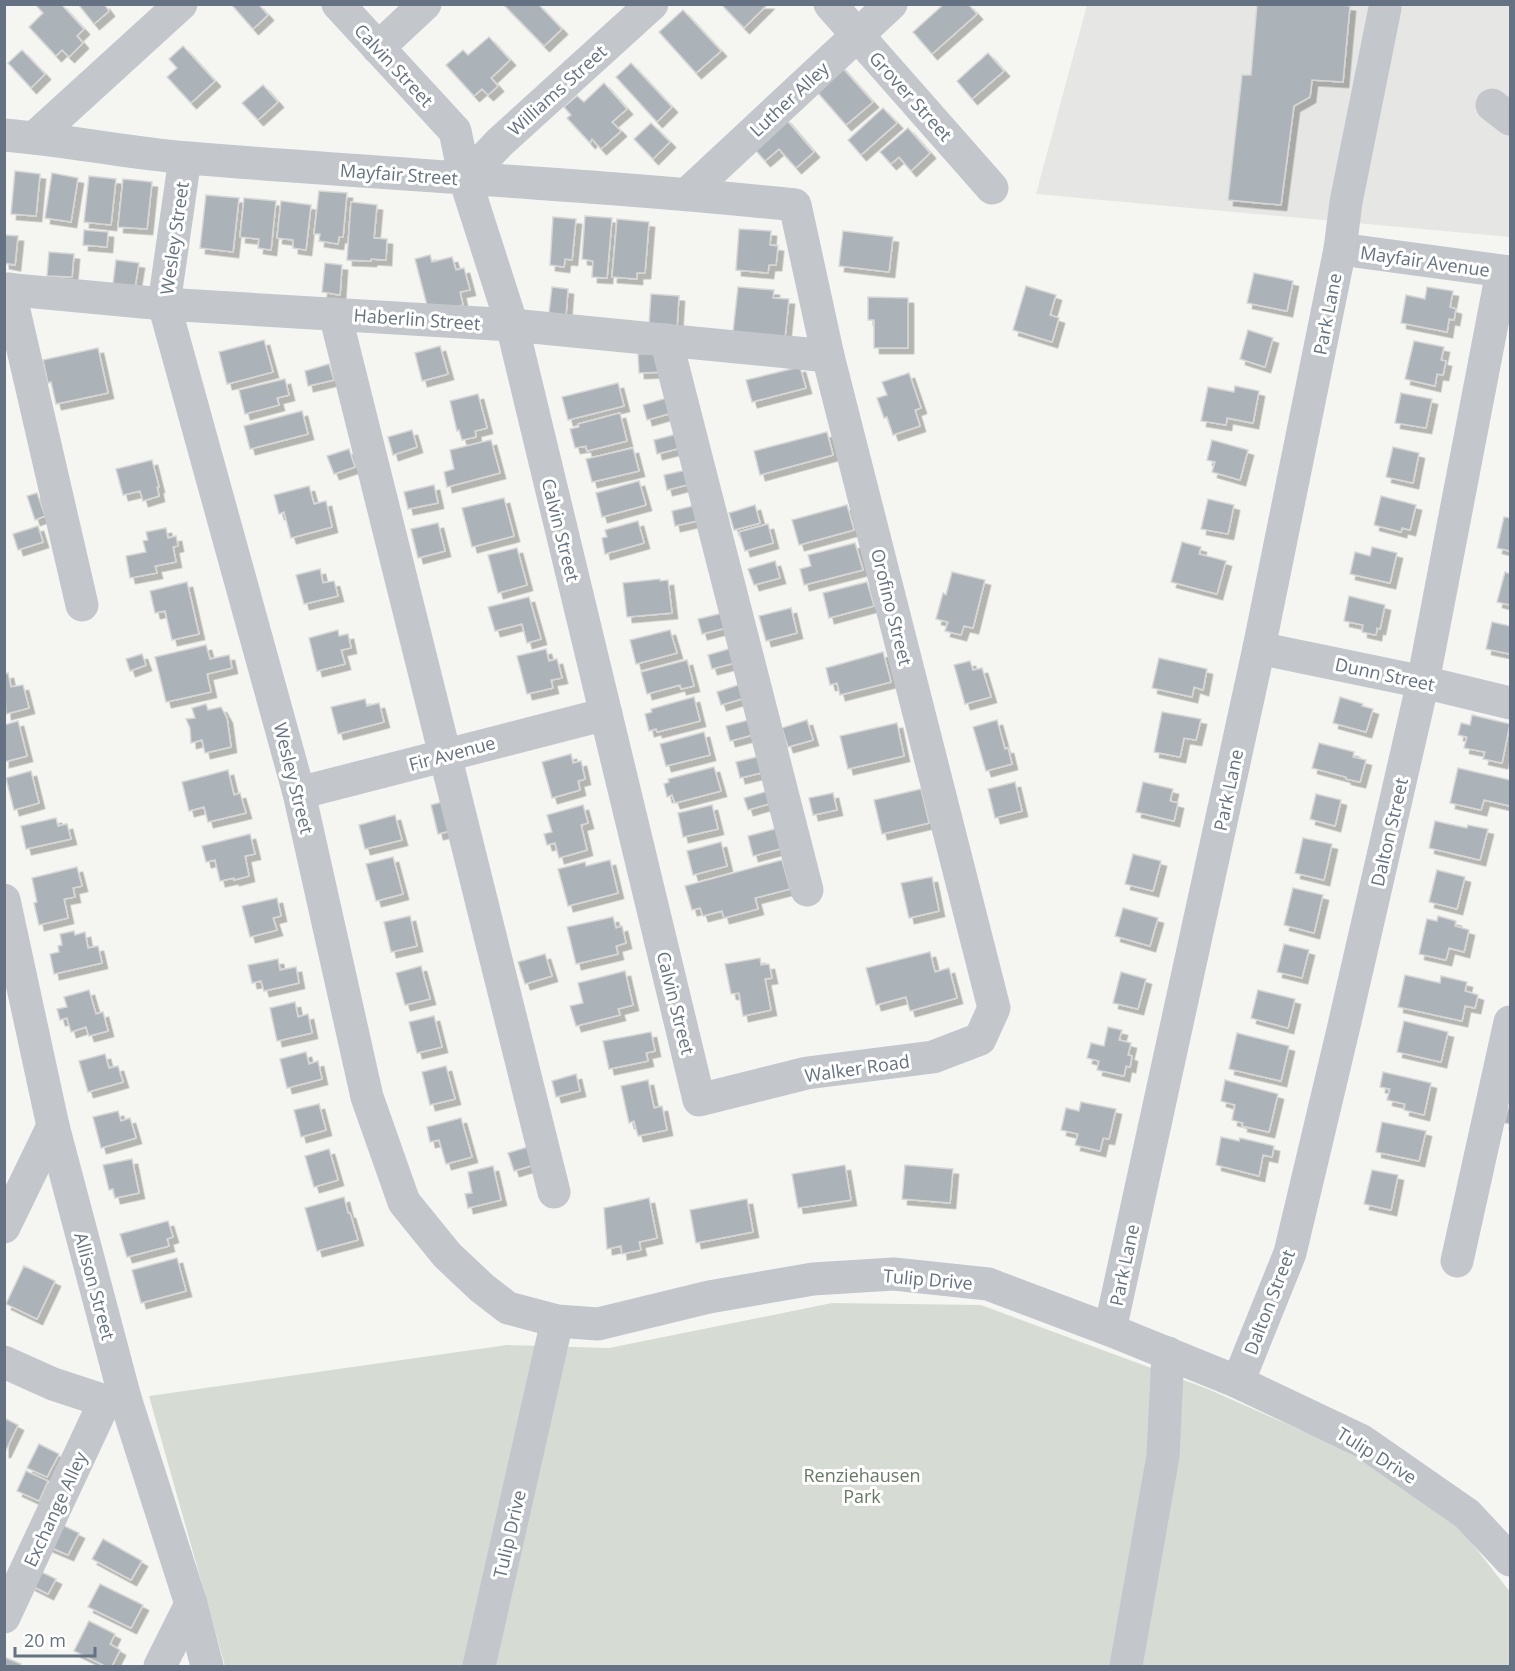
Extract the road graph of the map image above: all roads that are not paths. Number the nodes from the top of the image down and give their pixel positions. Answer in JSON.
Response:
{"nodes":[{"id":1,"x":181,"y":4,"type":"edge"},
{"id":2,"x":338,"y":4,"type":"edge"},
{"id":3,"x":425,"y":4,"type":"edge"},
{"id":4,"x":652,"y":4,"type":"edge"},
{"id":5,"x":830,"y":4,"type":"edge"},
{"id":6,"x":891,"y":4,"type":"edge"},
{"id":7,"x":1384,"y":4,"type":"edge"},
{"id":8,"x":857,"y":36,"type":"junction"},
{"id":9,"x":378,"y":48,"type":"junction"},
{"id":10,"x":19,"y":137,"type":"edge"},
{"id":11,"x":185,"y":158,"type":"junction"},
{"id":12,"x":465,"y":179,"type":"junction"},
{"id":13,"x":992,"y":188,"type":"dead end"},
{"id":14,"x":687,"y":194,"type":"junction"},
{"id":15,"x":795,"y":205,"type":"joint"},
{"id":16,"x":1340,"y":249,"type":"junction"},
{"id":17,"x":1506,"y":272,"type":"edge"},
{"id":18,"x":7,"y":289,"type":"edge"},
{"id":19,"x":164,"y":304,"type":"junction"},
{"id":20,"x":335,"y":314,"type":"junction"},
{"id":21,"x":512,"y":325,"type":"junction"},
{"id":22,"x":666,"y":340,"type":"junction"},
{"id":23,"x":828,"y":356,"type":"junction"},
{"id":24,"x":82,"y":606,"type":"dead end"},
{"id":25,"x":1259,"y":648,"type":"junction"},
{"id":26,"x":1424,"y":682,"type":"junction"},
{"id":27,"x":1510,"y":703,"type":"edge"},
{"id":28,"x":606,"y":714,"type":"junction"},
{"id":29,"x":445,"y":755,"type":"junction"},
{"id":30,"x":299,"y":793,"type":"junction"},
{"id":31,"x":807,"y":890,"type":"dead end"},
{"id":32,"x":4,"y":900,"type":"edge"},
{"id":33,"x":994,"y":1008,"type":"joint"},
{"id":34,"x":1510,"y":1022,"type":"edge"},
{"id":35,"x":699,"y":1100,"type":"joint"},
{"id":36,"x":53,"y":1126,"type":"junction"},
{"id":37,"x":554,"y":1192,"type":"dead end"},
{"id":38,"x":4,"y":1227,"type":"edge"},
{"id":39,"x":1457,"y":1261,"type":"dead end"},
{"id":40,"x":557,"y":1321,"type":"junction"},
{"id":41,"x":1110,"y":1330,"type":"junction"},
{"id":42,"x":1168,"y":1353,"type":"junction"},
{"id":43,"x":4,"y":1362,"type":"edge"},
{"id":44,"x":1238,"y":1382,"type":"junction"},
{"id":45,"x":115,"y":1400,"type":"junction"},
{"id":46,"x":1510,"y":1560,"type":"edge"},
{"id":47,"x":192,"y":1604,"type":"junction"},
{"id":48,"x":4,"y":1617,"type":"edge"},
{"id":49,"x":160,"y":1666,"type":"edge"},
{"id":50,"x":207,"y":1666,"type":"edge"},
{"id":51,"x":479,"y":1666,"type":"edge"},
{"id":52,"x":1126,"y":1666,"type":"edge"}],
"edges":[{"from":1,"to":10,"type":"street"},
{"from":2,"to":9,"type":"street","name":"Calvin Street"},
{"from":3,"to":9,"type":"street"},
{"from":4,"to":12,"type":"street","name":"Williams Street"},
{"from":5,"to":8,"type":"street","name":"Grover Street"},
{"from":6,"to":8,"type":"street","name":"Luther Alley"},
{"from":7,"to":16,"type":"street","name":"Park Lane"},
{"from":8,"to":13,"type":"street","name":"Grover Street"},
{"from":8,"to":14,"type":"street","name":"Luther Alley"},
{"from":9,"to":12,"type":"street","name":"Calvin Street"},
{"from":10,"to":11,"type":"street","name":"Mayfair Street"},
{"from":11,"to":12,"type":"street","name":"Mayfair Street"},
{"from":11,"to":19,"type":"street","name":"Wesley Street"},
{"from":12,"to":14,"type":"street","name":"Mayfair Street"},
{"from":12,"to":21,"type":"street","name":"Calvin Street"},
{"from":14,"to":15,"type":"street","name":"Mayfair Street"},
{"from":15,"to":23,"type":"street","name":"Orofino Street"},
{"from":16,"to":17,"type":"street","name":"Mayfair Avenue"},
{"from":16,"to":25,"type":"street","name":"Park Lane"},
{"from":17,"to":26,"type":"street","name":"Dalton Street"},
{"from":18,"to":19,"type":"street","name":"Haberlin Street"},
{"from":18,"to":24,"type":"street"},
{"from":19,"to":20,"type":"street","name":"Haberlin Street"},
{"from":19,"to":30,"type":"street","name":"Wesley Street"},
{"from":20,"to":21,"type":"street","name":"Haberlin Street"},
{"from":20,"to":29,"type":"street"},
{"from":21,"to":22,"type":"street","name":"Haberlin Street"},
{"from":21,"to":28,"type":"street","name":"Calvin Street"},
{"from":22,"to":23,"type":"street","name":"Haberlin Street"},
{"from":22,"to":31,"type":"street"},
{"from":23,"to":33,"type":"street","name":"Orofino Street"},
{"from":25,"to":26,"type":"street","name":"Dunn Street"},
{"from":25,"to":41,"type":"street","name":"Park Lane"},
{"from":26,"to":27,"type":"street","name":"Dunn Street"},
{"from":26,"to":44,"type":"street","name":"Dalton Street"},
{"from":28,"to":29,"type":"street","name":"Fir Avenue"},
{"from":28,"to":35,"type":"street","name":"Calvin Street"},
{"from":29,"to":30,"type":"street","name":"Fir Avenue"},
{"from":29,"to":37,"type":"street"},
{"from":30,"to":40,"type":"street","name":"Wesley Street"},
{"from":32,"to":36,"type":"street","name":"Allison Street"},
{"from":33,"to":35,"type":"street","name":"Walker Road"},
{"from":34,"to":39,"type":"street"},
{"from":36,"to":38,"type":"street"},
{"from":36,"to":45,"type":"street","name":"Allison Street"},
{"from":40,"to":41,"type":"street","name":"Tulip Drive"},
{"from":40,"to":51,"type":"street","name":"Tulip Drive"},
{"from":41,"to":42,"type":"street","name":"Tulip Drive"},
{"from":42,"to":44,"type":"street","name":"Tulip Drive"},
{"from":42,"to":52,"type":"street"},
{"from":43,"to":45,"type":"street"},
{"from":44,"to":46,"type":"street","name":"Tulip Drive"},
{"from":45,"to":47,"type":"street","name":"Allison Street"},
{"from":45,"to":48,"type":"street","name":"Exchange Alley"},
{"from":47,"to":49,"type":"street"},
{"from":47,"to":50,"type":"street","name":"Allison Street"}]}
